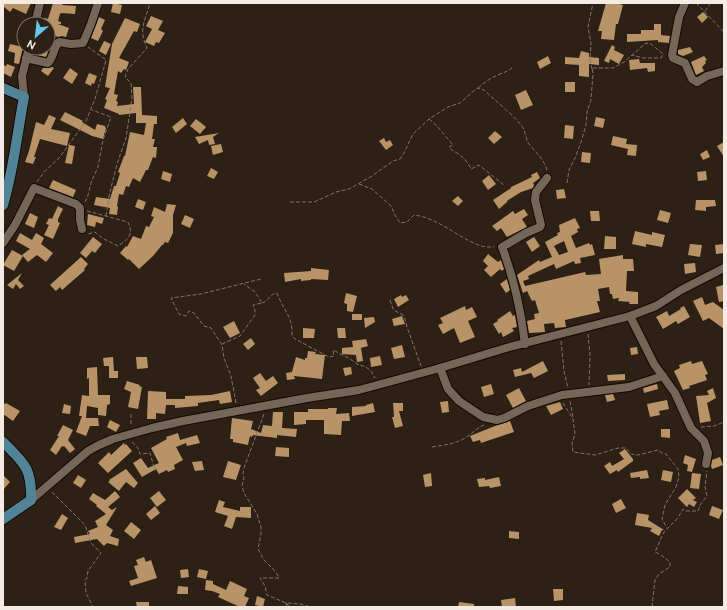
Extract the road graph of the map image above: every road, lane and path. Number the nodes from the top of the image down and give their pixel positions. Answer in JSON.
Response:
{"nodes":[{"id":1,"x":40,"y":3,"type":"edge"},
{"id":2,"x":98,"y":3,"type":"edge"},
{"id":3,"x":150,"y":3,"type":"edge"},
{"id":4,"x":593,"y":3,"type":"edge"},
{"id":5,"x":685,"y":3,"type":"edge"},
{"id":6,"x":696,"y":3,"type":"edge"},
{"id":7,"x":710,"y":4,"type":"dead end"},
{"id":8,"x":705,"y":12,"type":"junction"},
{"id":9,"x":37,"y":16,"type":"edge"},
{"id":10,"x":724,"y":32,"type":"edge"},
{"id":11,"x":83,"y":43,"type":"junction"},
{"id":12,"x":632,"y":55,"type":"junction"},
{"id":13,"x":26,"y":58,"type":"joint"},
{"id":14,"x":513,"y":67,"type":"dead end"},
{"id":15,"x":592,"y":69,"type":"junction"},
{"id":16,"x":724,"y":71,"type":"edge"},
{"id":17,"x":3,"y":88,"type":"edge"},
{"id":18,"x":477,"y":88,"type":"junction"},
{"id":19,"x":24,"y":97,"type":"junction"},
{"id":20,"x":91,"y":110,"type":"junction"},
{"id":21,"x":429,"y":119,"type":"junction"},
{"id":22,"x":547,"y":178,"type":"joint"},
{"id":23,"x":567,"y":183,"type":"dead end"},
{"id":24,"x":359,"y":184,"type":"junction"},
{"id":25,"x":504,"y":185,"type":"dead end"},
{"id":26,"x":34,"y":188,"type":"junction"},
{"id":27,"x":290,"y":202,"type":"dead end"},
{"id":28,"x":3,"y":205,"type":"edge"},
{"id":29,"x":81,"y":208,"type":"junction"},
{"id":30,"x":106,"y":216,"type":"junction"},
{"id":31,"x":82,"y":229,"type":"joint"},
{"id":32,"x":3,"y":243,"type":"edge"},
{"id":33,"x":502,"y":248,"type":"junction"},
{"id":34,"x":724,"y":268,"type":"edge"},
{"id":35,"x":261,"y":279,"type":"dead end"},
{"id":36,"x":244,"y":284,"type":"junction"},
{"id":37,"x":390,"y":300,"type":"dead end"},
{"id":38,"x":262,"y":303,"type":"junction"},
{"id":39,"x":630,"y":316,"type":"junction"},
{"id":40,"x":587,"y":328,"type":"junction"},
{"id":41,"x":560,"y":335,"type":"junction"},
{"id":42,"x":525,"y":344,"type":"junction"},
{"id":43,"x":222,"y":345,"type":"junction"},
{"id":44,"x":440,"y":368,"type":"junction"},
{"id":45,"x":424,"y":372,"type":"junction"},
{"id":46,"x":663,"y":376,"type":"junction"},
{"id":47,"x":377,"y":385,"type":"junction"},
{"id":48,"x":589,"y":391,"type":"junction"},
{"id":49,"x":565,"y":394,"type":"junction"},
{"id":50,"x":267,"y":406,"type":"junction"},
{"id":51,"x":238,"y":412,"type":"junction"},
{"id":52,"x":131,"y":414,"type":"dead end"},
{"id":53,"x":573,"y":419,"type":"junction"},
{"id":54,"x":490,"y":420,"type":"junction"},
{"id":55,"x":724,"y":422,"type":"edge"},
{"id":56,"x":695,"y":432,"type":"junction"},
{"id":57,"x":131,"y":433,"type":"junction"},
{"id":58,"x":3,"y":442,"type":"edge"},
{"id":59,"x":432,"y":447,"type":"dead end"},
{"id":60,"x":706,"y":464,"type":"joint"},
{"id":61,"x":155,"y":471,"type":"dead end"},
{"id":62,"x":47,"y":487,"type":"junction"},
{"id":63,"x":31,"y":500,"type":"junction"},
{"id":64,"x":3,"y":518,"type":"edge"},
{"id":65,"x":667,"y":528,"type":"junction"},
{"id":66,"x":286,"y":603,"type":"junction"},
{"id":67,"x":93,"y":607,"type":"edge"},
{"id":68,"x":287,"y":607,"type":"edge"},
{"id":69,"x":290,"y":607,"type":"edge"},
{"id":70,"x":312,"y":607,"type":"edge"},
{"id":71,"x":652,"y":607,"type":"edge"}],
"edges":[{"from":1,"to":9,"type":"street"},
{"from":2,"to":11,"type":"street"},
{"from":3,"to":30,"type":"path"},
{"from":4,"to":15,"type":"path"},
{"from":5,"to":16,"type":"street"},
{"from":6,"to":8,"type":"path"},
{"from":7,"to":8,"type":"path"},
{"from":8,"to":10,"type":"path"},
{"from":11,"to":13,"type":"street"},
{"from":11,"to":20,"type":"path"},
{"from":12,"to":12,"type":"path"},
{"from":12,"to":15,"type":"path"},
{"from":13,"to":19,"type":"street"},
{"from":14,"to":18,"type":"path"},
{"from":15,"to":23,"type":"path"},
{"from":17,"to":19,"type":"main road"},
{"from":18,"to":21,"type":"path"},
{"from":18,"to":22,"type":"path"},
{"from":19,"to":28,"type":"main road"},
{"from":20,"to":26,"type":"path"},
{"from":20,"to":29,"type":"path"},
{"from":21,"to":24,"type":"path"},
{"from":21,"to":25,"type":"path"},
{"from":22,"to":33,"type":"street"},
{"from":24,"to":27,"type":"path"},
{"from":24,"to":33,"type":"path"},
{"from":26,"to":29,"type":"street"},
{"from":26,"to":32,"type":"street"},
{"from":29,"to":30,"type":"path"},
{"from":29,"to":31,"type":"street"},
{"from":30,"to":31,"type":"path"},
{"from":33,"to":42,"type":"street"},
{"from":34,"to":39,"type":"street"},
{"from":35,"to":36,"type":"path"},
{"from":36,"to":38,"type":"path"},
{"from":36,"to":43,"type":"path"},
{"from":37,"to":45,"type":"path"},
{"from":38,"to":43,"type":"path"},
{"from":38,"to":47,"type":"path"},
{"from":39,"to":40,"type":"street"},
{"from":39,"to":46,"type":"street"},
{"from":40,"to":41,"type":"street"},
{"from":40,"to":48,"type":"path"},
{"from":41,"to":42,"type":"street"},
{"from":41,"to":49,"type":"path"},
{"from":42,"to":44,"type":"street"},
{"from":43,"to":51,"type":"path"},
{"from":44,"to":45,"type":"street"},
{"from":44,"to":54,"type":"street"},
{"from":45,"to":47,"type":"street"},
{"from":46,"to":48,"type":"street"},
{"from":46,"to":56,"type":"street"},
{"from":47,"to":50,"type":"street"},
{"from":48,"to":49,"type":"street"},
{"from":49,"to":53,"type":"path"},
{"from":49,"to":53,"type":"path"},
{"from":49,"to":54,"type":"street"},
{"from":50,"to":51,"type":"street"},
{"from":50,"to":66,"type":"path"},
{"from":51,"to":57,"type":"street"},
{"from":52,"to":57,"type":"path"},
{"from":53,"to":65,"type":"path"},
{"from":54,"to":59,"type":"path"},
{"from":55,"to":56,"type":"path"},
{"from":56,"to":60,"type":"street"},
{"from":57,"to":61,"type":"path"},
{"from":57,"to":62,"type":"street"},
{"from":58,"to":63,"type":"main road"},
{"from":60,"to":65,"type":"path"},
{"from":62,"to":63,"type":"street"},
{"from":62,"to":67,"type":"path"},
{"from":63,"to":64,"type":"main road"},
{"from":65,"to":71,"type":"path"},
{"from":66,"to":68,"type":"path"},
{"from":66,"to":69,"type":"path"},
{"from":66,"to":70,"type":"path"}]}
